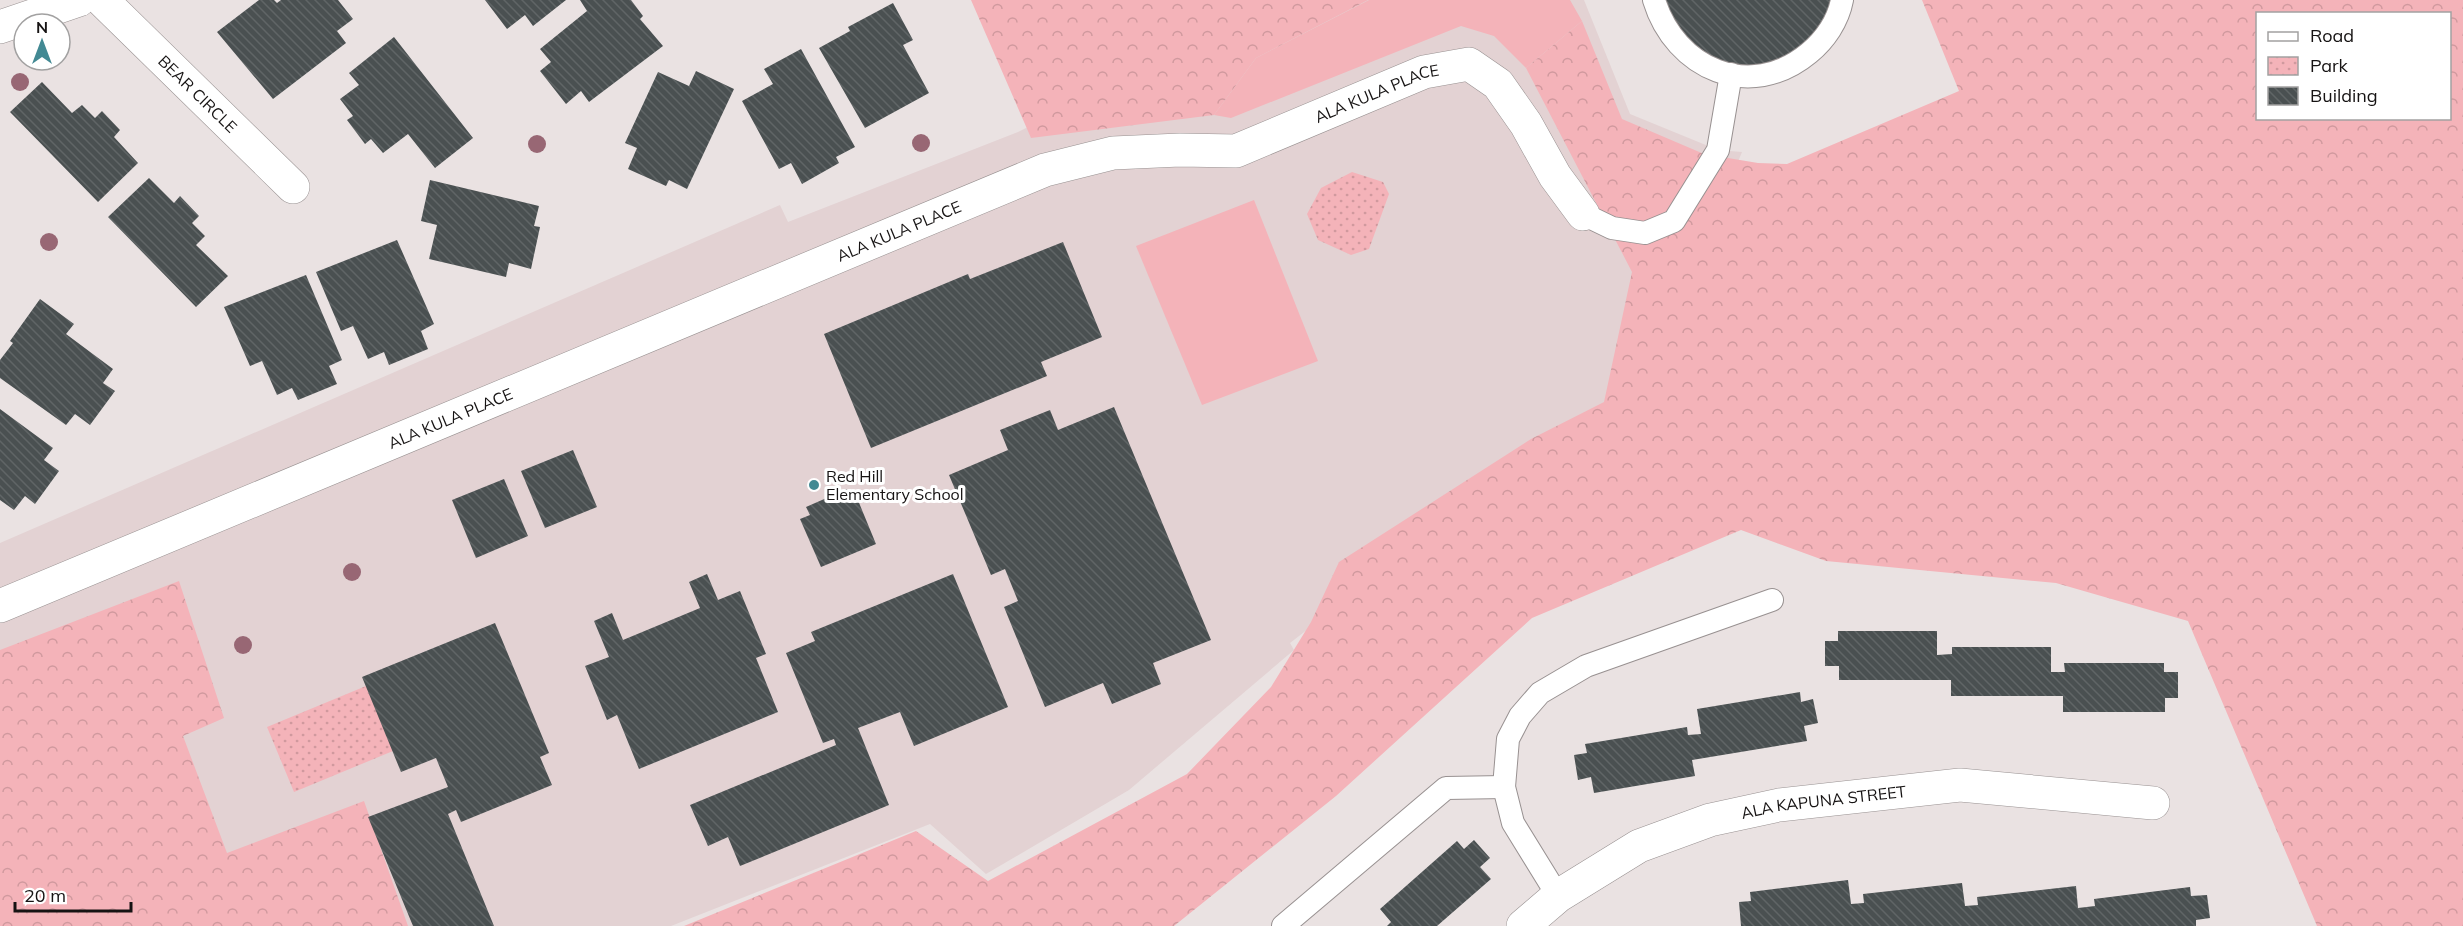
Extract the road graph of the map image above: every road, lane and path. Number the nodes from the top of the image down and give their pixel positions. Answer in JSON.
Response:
{"nodes":[{"id":1,"x":79,"y":0,"type":"edge"},
{"id":2,"x":102,"y":0,"type":"edge"},
{"id":3,"x":1654,"y":0,"type":"edge"},
{"id":4,"x":1842,"y":0,"type":"edge"},
{"id":5,"x":0,"y":27,"type":"edge"},
{"id":6,"x":1731,"y":74,"type":"junction"},
{"id":7,"x":293,"y":187,"type":"dead end"},
{"id":8,"x":1583,"y":214,"type":"joint"},
{"id":9,"x":1772,"y":600,"type":"dead end"},
{"id":10,"x":0,"y":606,"type":"edge"},
{"id":11,"x":1504,"y":787,"type":"junction"},
{"id":12,"x":2152,"y":803,"type":"dead end"},
{"id":13,"x":1558,"y":896,"type":"junction"},
{"id":14,"x":1283,"y":926,"type":"edge"},
{"id":15,"x":1523,"y":926,"type":"edge"}],
"edges":[{"from":1,"to":5,"type":"street"},
{"from":2,"to":7,"type":"street","name":"BEAR CIRCLE"},
{"from":3,"to":6,"type":"lane"},
{"from":4,"to":6,"type":"lane"},
{"from":6,"to":8,"type":"lane","name":"ALA KULA PLACE"},
{"from":8,"to":10,"type":"street","name":"ALA KULA PLACE"},
{"from":9,"to":11,"type":"lane"},
{"from":11,"to":13,"type":"lane"},
{"from":11,"to":14,"type":"lane"},
{"from":12,"to":13,"type":"street","name":"ALA KAPUNA STREET"},
{"from":13,"to":15,"type":"street","name":"ALA KAPUNA STREET"}]}
